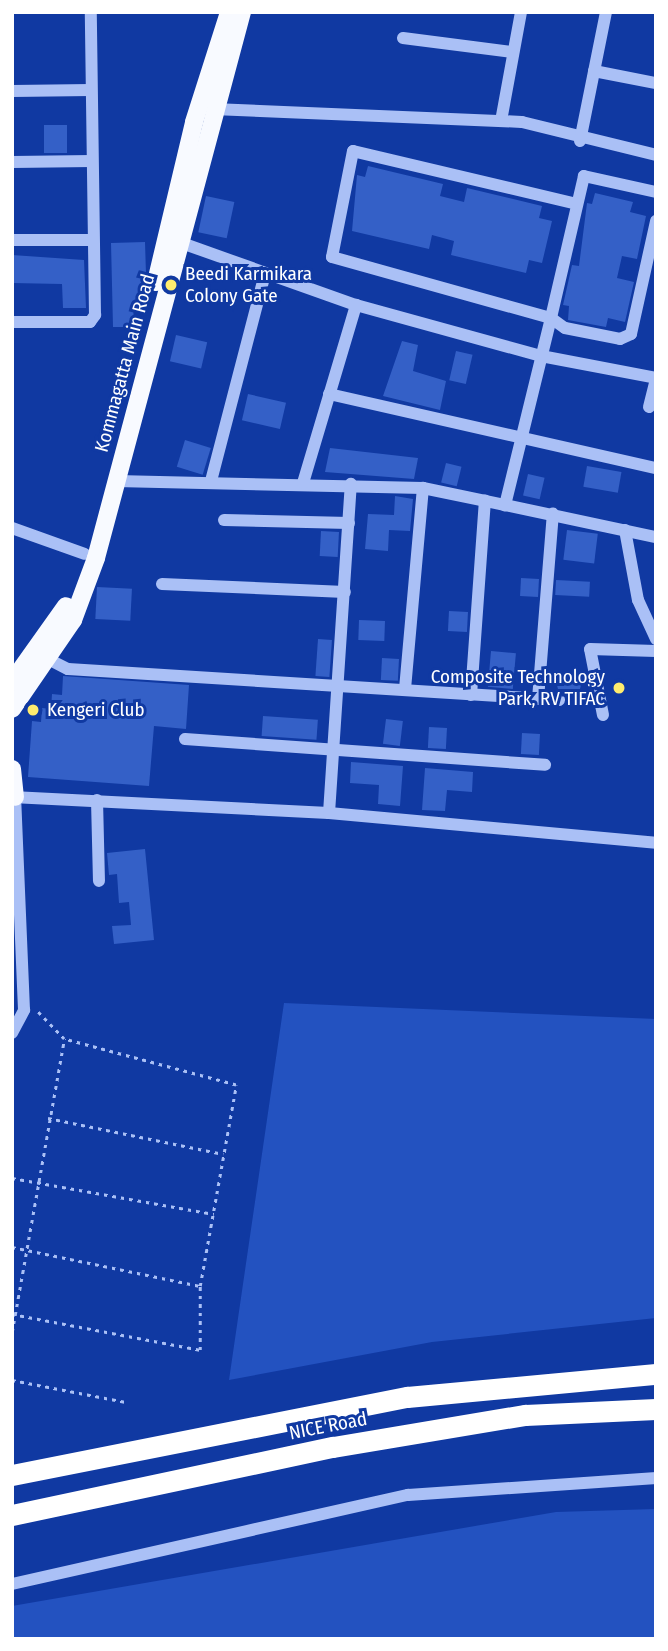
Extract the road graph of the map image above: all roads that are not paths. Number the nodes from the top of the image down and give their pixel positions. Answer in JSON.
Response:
{"nodes":[{"id":1,"x":90,"y":12,"type":"edge"},
{"id":2,"x":229,"y":12,"type":"edge"},
{"id":3,"x":242,"y":12,"type":"edge"},
{"id":4,"x":521,"y":12,"type":"edge"},
{"id":5,"x":606,"y":12,"type":"edge"},
{"id":6,"x":403,"y":38,"type":"dead end"},
{"id":7,"x":513,"y":52,"type":"junction"},
{"id":8,"x":594,"y":71,"type":"junction"},
{"id":9,"x":656,"y":83,"type":"edge"},
{"id":10,"x":91,"y":90,"type":"junction"},
{"id":11,"x":12,"y":91,"type":"edge"},
{"id":12,"x":214,"y":110,"type":"junction"},
{"id":13,"x":501,"y":121,"type":"junction"},
{"id":14,"x":580,"y":141,"type":"junction"},
{"id":15,"x":656,"y":155,"type":"edge"},
{"id":16,"x":92,"y":161,"type":"junction"},
{"id":17,"x":12,"y":162,"type":"edge"},
{"id":18,"x":656,"y":192,"type":"edge"},
{"id":19,"x":577,"y":204,"type":"junction"},
{"id":20,"x":656,"y":220,"type":"edge"},
{"id":21,"x":12,"y":240,"type":"edge"},
{"id":22,"x":92,"y":240,"type":"junction"},
{"id":23,"x":173,"y":240,"type":"junction"},
{"id":24,"x":265,"y":273,"type":"junction"},
{"id":25,"x":356,"y":305,"type":"junction"},
{"id":26,"x":551,"y":318,"type":"junction"},
{"id":27,"x":12,"y":322,"type":"edge"},
{"id":28,"x":541,"y":356,"type":"junction"},
{"id":29,"x":656,"y":378,"type":"edge"},
{"id":30,"x":329,"y":394,"type":"junction"},
{"id":31,"x":649,"y":407,"type":"dead end"},
{"id":32,"x":521,"y":440,"type":"junction"},
{"id":33,"x":656,"y":468,"type":"edge"},
{"id":34,"x":116,"y":481,"type":"junction"},
{"id":35,"x":211,"y":481,"type":"junction"},
{"id":36,"x":303,"y":483,"type":"junction"},
{"id":37,"x":351,"y":484,"type":"junction"},
{"id":38,"x":423,"y":488,"type":"junction"},
{"id":39,"x":485,"y":501,"type":"junction"},
{"id":40,"x":505,"y":505,"type":"junction"},
{"id":41,"x":553,"y":514,"type":"junction"},
{"id":42,"x":223,"y":520,"type":"dead end"},
{"id":43,"x":349,"y":523,"type":"junction"},
{"id":44,"x":12,"y":528,"type":"edge"},
{"id":45,"x":625,"y":530,"type":"junction"},
{"id":46,"x":656,"y":537,"type":"edge"},
{"id":47,"x":86,"y":554,"type":"junction"},
{"id":48,"x":162,"y":584,"type":"dead end"},
{"id":49,"x":345,"y":592,"type":"junction"},
{"id":50,"x":656,"y":639,"type":"edge"},
{"id":51,"x":656,"y":651,"type":"edge"},
{"id":52,"x":50,"y":660,"type":"junction"},
{"id":53,"x":12,"y":682,"type":"edge"},
{"id":54,"x":340,"y":685,"type":"junction"},
{"id":55,"x":405,"y":690,"type":"junction"},
{"id":56,"x":471,"y":695,"type":"junction"},
{"id":57,"x":538,"y":699,"type":"junction"},
{"id":58,"x":559,"y":701,"type":"dead end"},
{"id":59,"x":12,"y":709,"type":"edge"},
{"id":60,"x":603,"y":715,"type":"dead end"},
{"id":61,"x":186,"y":739,"type":"dead end"},
{"id":62,"x":334,"y":750,"type":"junction"},
{"id":63,"x":545,"y":765,"type":"dead end"},
{"id":64,"x":12,"y":769,"type":"edge"},
{"id":65,"x":14,"y":797,"type":"edge"},
{"id":66,"x":97,"y":800,"type":"junction"},
{"id":67,"x":329,"y":813,"type":"junction"},
{"id":68,"x":656,"y":843,"type":"edge"},
{"id":69,"x":15,"y":866,"type":"edge"},
{"id":70,"x":99,"y":881,"type":"dead end"},
{"id":71,"x":18,"y":998,"type":"edge"},
{"id":72,"x":12,"y":1032,"type":"edge"},
{"id":73,"x":656,"y":1374,"type":"edge"},
{"id":74,"x":656,"y":1409,"type":"edge"},
{"id":75,"x":12,"y":1475,"type":"edge"},
{"id":76,"x":656,"y":1478,"type":"edge"},
{"id":77,"x":12,"y":1515,"type":"edge"},
{"id":78,"x":12,"y":1584,"type":"edge"}],
"edges":[{"from":1,"to":10,"type":"street"},
{"from":2,"to":23,"type":"main road","name":"Kommagatta Main Road"},
{"from":3,"to":12,"type":"main road","name":"Kommagatta Main Road"},
{"from":4,"to":7,"type":"street"},
{"from":5,"to":8,"type":"street"},
{"from":6,"to":7,"type":"street"},
{"from":7,"to":13,"type":"street"},
{"from":8,"to":9,"type":"street"},
{"from":8,"to":14,"type":"street"},
{"from":10,"to":11,"type":"street"},
{"from":10,"to":16,"type":"street"},
{"from":12,"to":13,"type":"street"},
{"from":12,"to":23,"type":"main road","name":"Kommagatta Main Road"},
{"from":13,"to":14,"type":"street"},
{"from":14,"to":15,"type":"street"},
{"from":16,"to":17,"type":"street"},
{"from":16,"to":22,"type":"street"},
{"from":18,"to":19,"type":"street"},
{"from":19,"to":26,"type":"street"},
{"from":19,"to":26,"type":"street"},
{"from":20,"to":26,"type":"street"},
{"from":21,"to":22,"type":"street"},
{"from":22,"to":27,"type":"street"},
{"from":23,"to":24,"type":"street"},
{"from":23,"to":34,"type":"main road","name":"Kommagatta Main Road"},
{"from":23,"to":47,"type":"main road","name":"Kommagatta Main Road"},
{"from":24,"to":25,"type":"street"},
{"from":24,"to":35,"type":"street"},
{"from":25,"to":28,"type":"street"},
{"from":25,"to":30,"type":"street"},
{"from":26,"to":28,"type":"street"},
{"from":28,"to":29,"type":"street"},
{"from":28,"to":32,"type":"street"},
{"from":29,"to":31,"type":"street"},
{"from":30,"to":32,"type":"street"},
{"from":30,"to":36,"type":"street"},
{"from":32,"to":33,"type":"street"},
{"from":32,"to":40,"type":"street"},
{"from":34,"to":35,"type":"street"},
{"from":34,"to":52,"type":"main road","name":"Kommagatta Main Road"},
{"from":35,"to":36,"type":"street"},
{"from":36,"to":37,"type":"street"},
{"from":37,"to":38,"type":"street"},
{"from":37,"to":43,"type":"street"},
{"from":38,"to":39,"type":"street"},
{"from":38,"to":55,"type":"street"},
{"from":39,"to":40,"type":"street"},
{"from":39,"to":56,"type":"street"},
{"from":40,"to":41,"type":"street"},
{"from":41,"to":45,"type":"street"},
{"from":41,"to":57,"type":"street"},
{"from":42,"to":43,"type":"street"},
{"from":43,"to":49,"type":"street"},
{"from":44,"to":47,"type":"street"},
{"from":45,"to":46,"type":"street"},
{"from":45,"to":50,"type":"street"},
{"from":47,"to":53,"type":"main road","name":"Kommagatta Main Road"},
{"from":48,"to":49,"type":"street"},
{"from":49,"to":54,"type":"street"},
{"from":51,"to":60,"type":"street"},
{"from":52,"to":54,"type":"street"},
{"from":52,"to":59,"type":"main road","name":"Kommagatta Main Road"},
{"from":54,"to":55,"type":"street"},
{"from":54,"to":62,"type":"street"},
{"from":55,"to":56,"type":"street"},
{"from":56,"to":57,"type":"street"},
{"from":57,"to":58,"type":"street"},
{"from":61,"to":62,"type":"street"},
{"from":62,"to":63,"type":"street"},
{"from":62,"to":67,"type":"street"},
{"from":64,"to":65,"type":"main road"},
{"from":65,"to":66,"type":"street"},
{"from":65,"to":69,"type":"street"},
{"from":66,"to":67,"type":"street"},
{"from":66,"to":70,"type":"street"},
{"from":67,"to":68,"type":"street"},
{"from":69,"to":71,"type":"street"},
{"from":71,"to":72,"type":"street"},
{"from":73,"to":75,"type":"highway","name":"NICE Road"},
{"from":74,"to":77,"type":"highway","name":"NICE Road"},
{"from":76,"to":78,"type":"street"}]}
